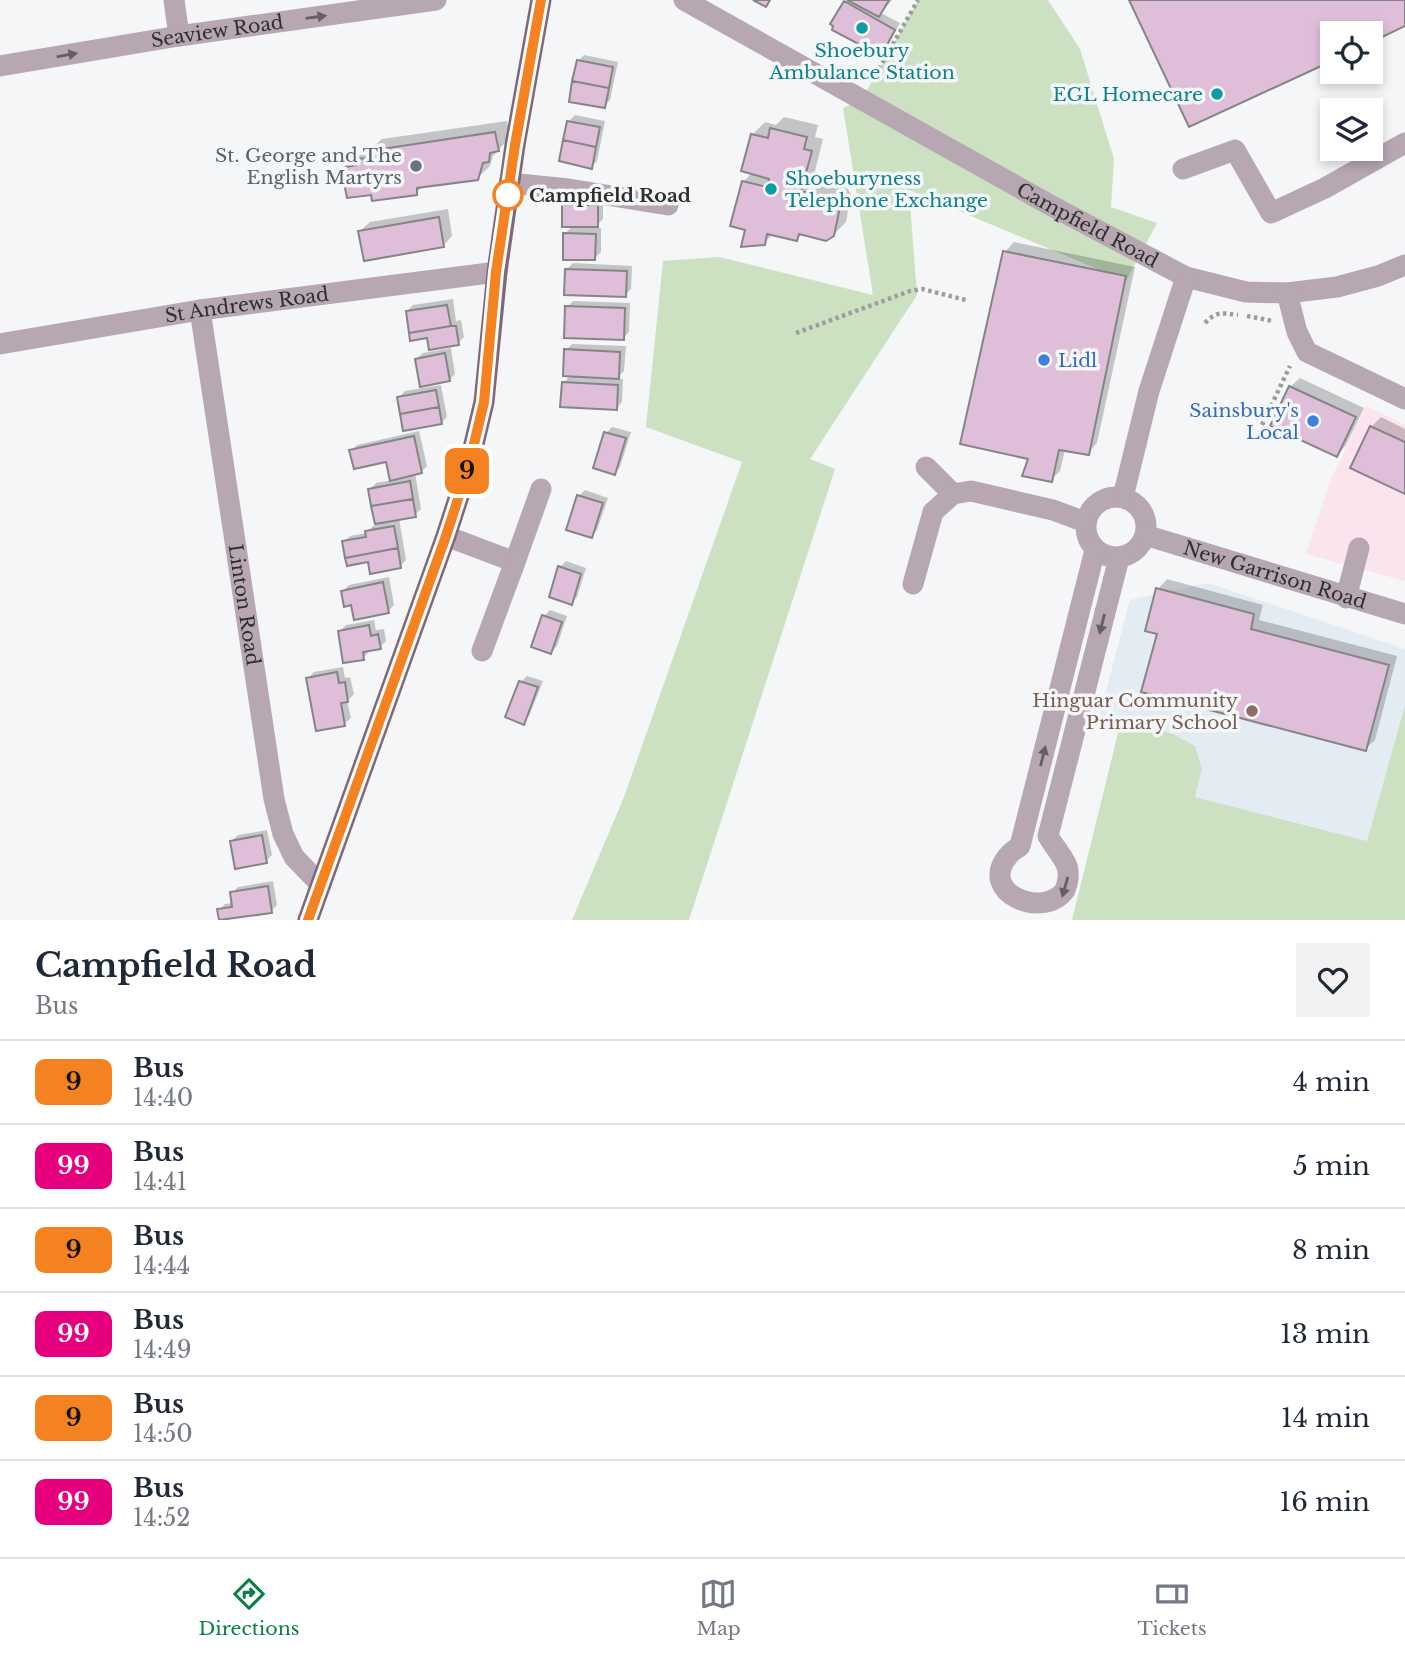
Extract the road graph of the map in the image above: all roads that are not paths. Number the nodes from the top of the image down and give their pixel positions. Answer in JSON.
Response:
{"nodes":[{"id":1,"x":174,"y":0,"type":"edge"},
{"id":2,"x":436,"y":0,"type":"edge"},
{"id":3,"x":541,"y":0,"type":"edge"},
{"id":4,"x":684,"y":0,"type":"edge"},
{"id":5,"x":179,"y":36,"type":"junction"},
{"id":6,"x":0,"y":66,"type":"edge"},
{"id":7,"x":1405,"y":143,"type":"edge"},
{"id":8,"x":1183,"y":169,"type":"dead end"},
{"id":9,"x":509,"y":183,"type":"junction"},
{"id":10,"x":668,"y":205,"type":"dead end"},
{"id":11,"x":1405,"y":265,"type":"edge"},
{"id":12,"x":496,"y":272,"type":"junction"},
{"id":13,"x":1186,"y":277,"type":"junction"},
{"id":14,"x":1287,"y":293,"type":"junction"},
{"id":15,"x":200,"y":310,"type":"junction"},
{"id":16,"x":0,"y":344,"type":"edge"},
{"id":17,"x":1405,"y":399,"type":"edge"},
{"id":18,"x":926,"y":467,"type":"dead end"},
{"id":19,"x":541,"y":489,"type":"dead end"},
{"id":20,"x":953,"y":494,"type":"junction"},
{"id":21,"x":1123,"y":497,"type":"junction"},
{"id":22,"x":1085,"y":522,"type":"junction"},
{"id":23,"x":1145,"y":535,"type":"junction"},
{"id":24,"x":446,"y":536,"type":"junction"},
{"id":25,"x":1359,"y":548,"type":"dead end"},
{"id":26,"x":1095,"y":550,"type":"junction"},
{"id":27,"x":1119,"y":558,"type":"junction"},
{"id":28,"x":515,"y":562,"type":"junction"},
{"id":29,"x":912,"y":584,"type":"dead end"},
{"id":30,"x":1346,"y":598,"type":"junction"},
{"id":31,"x":1405,"y":614,"type":"edge"},
{"id":32,"x":482,"y":651,"type":"dead end"},
{"id":33,"x":321,"y":885,"type":"junction"},
{"id":34,"x":308,"y":920,"type":"edge"}],
"edges":[{"from":1,"to":5,"type":"street"},
{"from":5,"to":2,"type":"street","name":"Seaview Road","one_way":true},
{"from":3,"to":9,"type":"main road"},
{"from":4,"to":13,"type":"street","name":"Campfield Road"},
{"from":6,"to":5,"type":"street","name":"Seaview Road","one_way":true},
{"from":7,"to":8,"type":"street"},
{"from":9,"to":10,"type":"street"},
{"from":9,"to":12,"type":"main road"},
{"from":11,"to":14,"type":"street","name":"Campfield Road"},
{"from":12,"to":15,"type":"street","name":"St Andrews Road"},
{"from":12,"to":24,"type":"main road"},
{"from":13,"to":14,"type":"street","name":"Campfield Road"},
{"from":13,"to":21,"type":"street"},
{"from":14,"to":17,"type":"street"},
{"from":15,"to":16,"type":"street","name":"St Andrews Road"},
{"from":15,"to":33,"type":"street","name":"Linton Road"},
{"from":18,"to":20,"type":"street"},
{"from":19,"to":28,"type":"street"},
{"from":20,"to":22,"type":"street"},
{"from":20,"to":29,"type":"street"},
{"from":21,"to":22,"type":"street"},
{"from":21,"to":23,"type":"street"},
{"from":22,"to":26,"type":"street"},
{"from":23,"to":27,"type":"street"},
{"from":23,"to":30,"type":"street","name":"New Garrison Road"},
{"from":24,"to":28,"type":"street"},
{"from":24,"to":33,"type":"main road"},
{"from":25,"to":30,"type":"street"},
{"from":26,"to":27,"type":"street"},
{"from":27,"to":26,"type":"street","one_way":true},
{"from":28,"to":32,"type":"street"},
{"from":30,"to":31,"type":"street","name":"New Garrison Road"},
{"from":33,"to":34,"type":"main road"}]}
